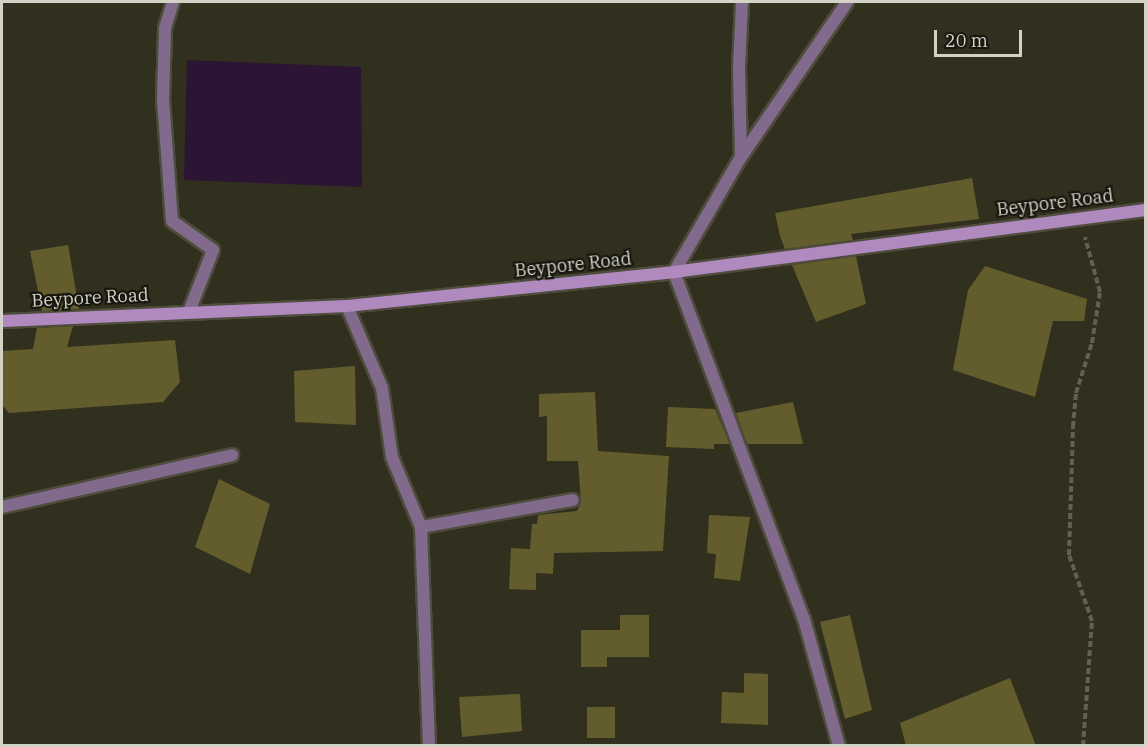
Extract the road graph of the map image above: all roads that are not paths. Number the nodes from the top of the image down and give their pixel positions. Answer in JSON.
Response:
{"nodes":[{"id":1,"x":173,"y":2,"type":"edge"},
{"id":2,"x":742,"y":2,"type":"edge"},
{"id":3,"x":841,"y":5,"type":"edge"},
{"id":4,"x":741,"y":157,"type":"junction"},
{"id":5,"x":1146,"y":210,"type":"edge"},
{"id":6,"x":674,"y":272,"type":"junction"},
{"id":7,"x":347,"y":306,"type":"junction"},
{"id":8,"x":189,"y":312,"type":"junction"},
{"id":9,"x":2,"y":321,"type":"edge"},
{"id":10,"x":232,"y":455,"type":"dead end"},
{"id":11,"x":573,"y":500,"type":"dead end"},
{"id":12,"x":2,"y":507,"type":"edge"},
{"id":13,"x":421,"y":527,"type":"junction"},
{"id":14,"x":429,"y":746,"type":"edge"},
{"id":15,"x":839,"y":746,"type":"edge"}],
"edges":[{"from":1,"to":8,"type":"street"},
{"from":2,"to":4,"type":"street"},
{"from":3,"to":4,"type":"street"},
{"from":4,"to":6,"type":"street"},
{"from":5,"to":6,"type":"main road","name":"Beypore Road"},
{"from":6,"to":7,"type":"main road","name":"Beypore Road"},
{"from":6,"to":15,"type":"street"},
{"from":7,"to":8,"type":"main road","name":"Beypore Road"},
{"from":7,"to":13,"type":"street"},
{"from":8,"to":9,"type":"main road","name":"Beypore Road"},
{"from":10,"to":12,"type":"street"},
{"from":11,"to":13,"type":"street"},
{"from":13,"to":14,"type":"street"}]}
